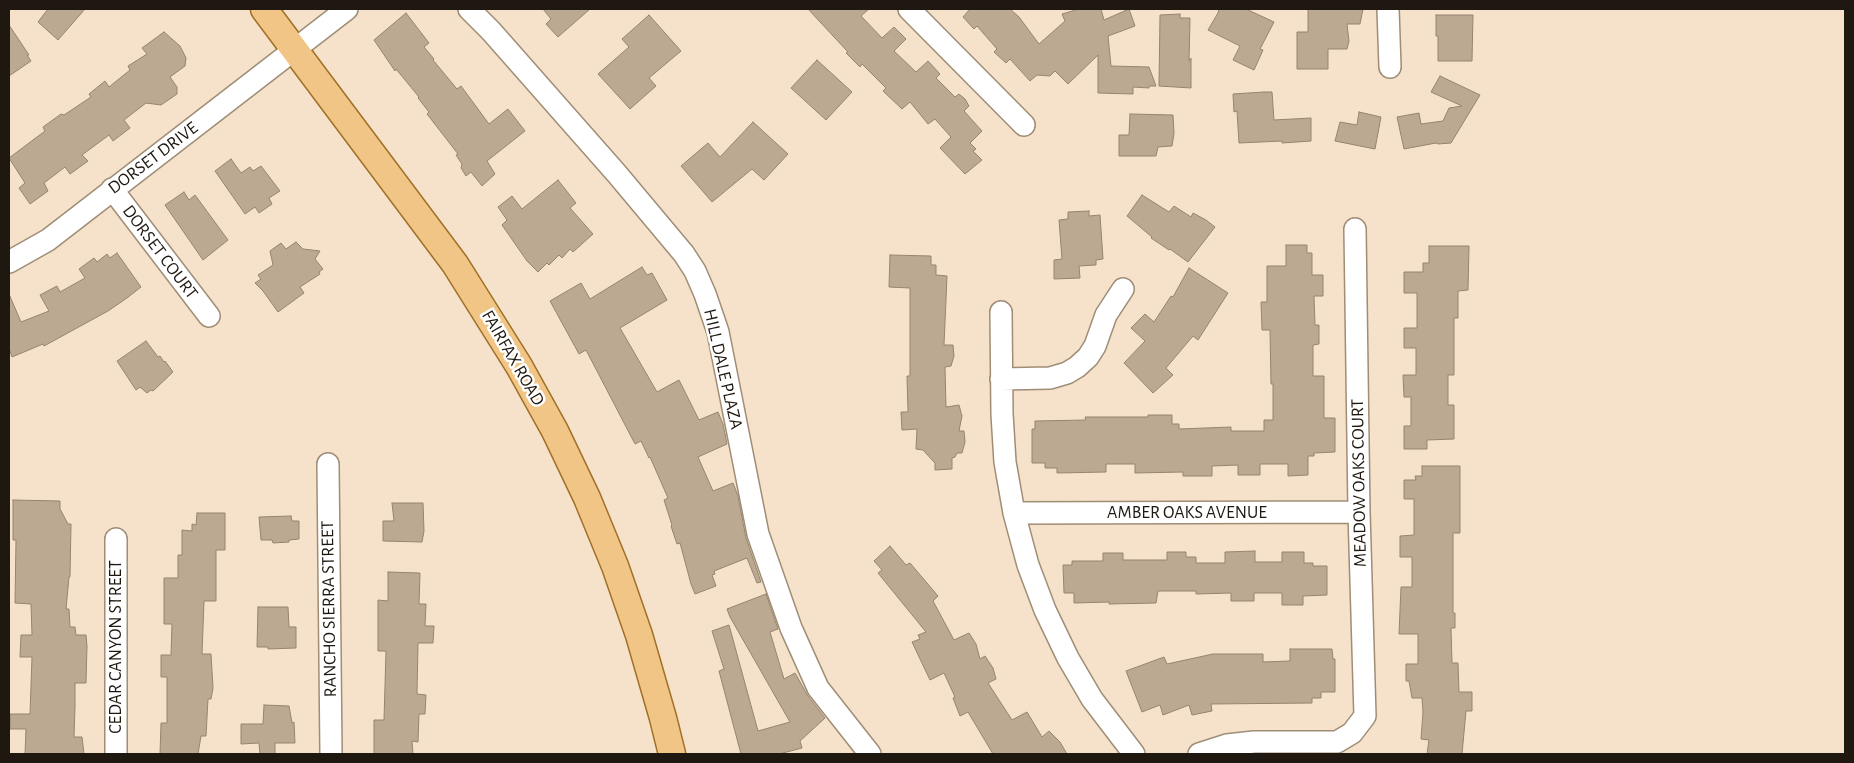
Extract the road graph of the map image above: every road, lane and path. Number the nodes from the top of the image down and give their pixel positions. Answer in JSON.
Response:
{"nodes":[{"id":1,"x":264,"y":9,"type":"edge"},
{"id":2,"x":347,"y":9,"type":"edge"},
{"id":3,"x":469,"y":9,"type":"edge"},
{"id":4,"x":909,"y":9,"type":"edge"},
{"id":5,"x":1388,"y":9,"type":"edge"},
{"id":6,"x":295,"y":50,"type":"junction"},
{"id":7,"x":1390,"y":67,"type":"dead end"},
{"id":8,"x":1024,"y":125,"type":"dead end"},
{"id":9,"x":112,"y":189,"type":"junction"},
{"id":10,"x":1355,"y":229,"type":"dead end"},
{"id":11,"x":9,"y":262,"type":"edge"},
{"id":12,"x":1123,"y":289,"type":"dead end"},
{"id":13,"x":1001,"y":312,"type":"dead end"},
{"id":14,"x":209,"y":316,"type":"dead end"},
{"id":15,"x":1002,"y":379,"type":"junction"},
{"id":16,"x":328,"y":464,"type":"dead end"},
{"id":17,"x":1359,"y":512,"type":"junction"},
{"id":18,"x":1014,"y":514,"type":"junction"},
{"id":19,"x":116,"y":539,"type":"dead end"},
{"id":20,"x":116,"y":754,"type":"edge"},
{"id":21,"x":330,"y":754,"type":"edge"},
{"id":22,"x":672,"y":754,"type":"edge"},
{"id":23,"x":870,"y":754,"type":"edge"},
{"id":24,"x":1134,"y":754,"type":"edge"},
{"id":25,"x":1199,"y":754,"type":"edge"}],
"edges":[{"from":1,"to":6,"type":"main road","name":"FAIRFAX ROAD"},
{"from":2,"to":6,"type":"street","name":"DORSET DRIVE"},
{"from":3,"to":23,"type":"street","name":"HILL DALE PLAZA"},
{"from":4,"to":8,"type":"street"},
{"from":5,"to":7,"type":"street"},
{"from":6,"to":9,"type":"street","name":"DORSET DRIVE"},
{"from":6,"to":22,"type":"main road","name":"FAIRFAX ROAD"},
{"from":9,"to":11,"type":"street","name":"DORSET DRIVE"},
{"from":9,"to":14,"type":"street","name":"DORSET COURT"},
{"from":10,"to":17,"type":"street","name":"MEADOW OAKS COURT"},
{"from":12,"to":15,"type":"street"},
{"from":13,"to":15,"type":"street"},
{"from":15,"to":18,"type":"street"},
{"from":16,"to":21,"type":"street","name":"RANCHO SIERRA STREET"},
{"from":17,"to":18,"type":"street","name":"AMBER OAKS AVENUE"},
{"from":17,"to":25,"type":"street","name":"MEADOW OAKS COURT"},
{"from":18,"to":24,"type":"street"},
{"from":19,"to":20,"type":"street","name":"CEDAR CANYON STREET"}]}
